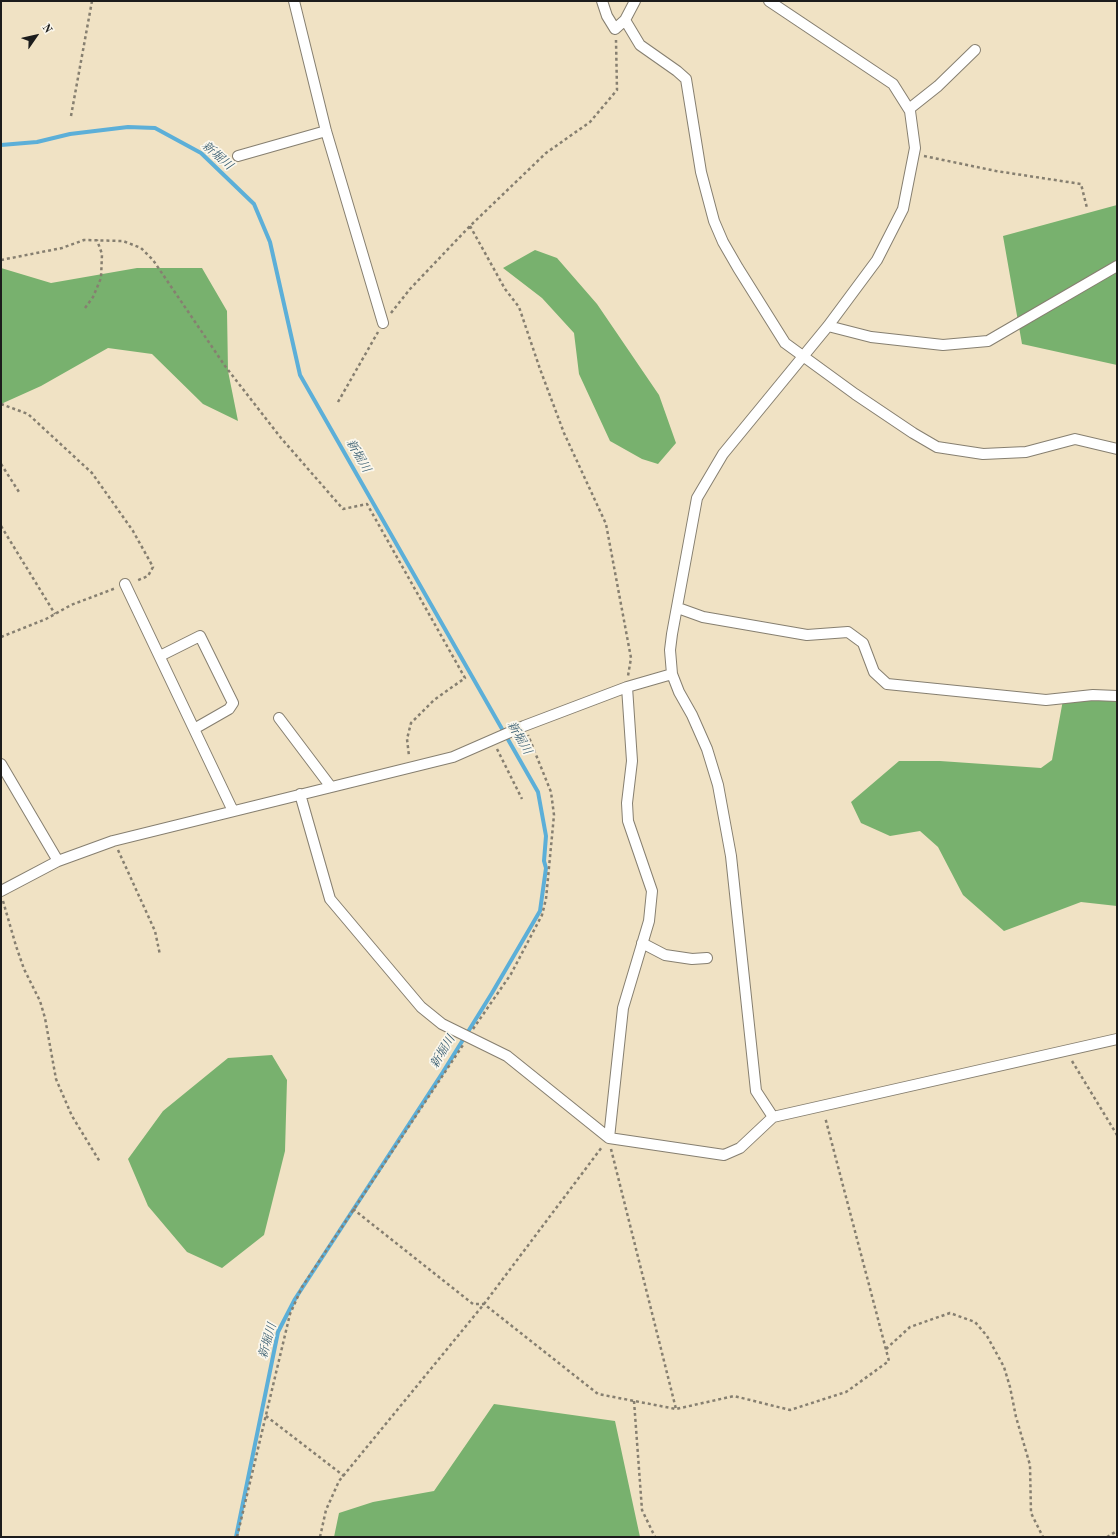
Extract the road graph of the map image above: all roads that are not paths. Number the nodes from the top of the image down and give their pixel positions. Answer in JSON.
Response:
{"nodes":[{"id":1,"x":294,"y":1,"type":"edge"},
{"id":2,"x":602,"y":1,"type":"edge"},
{"id":3,"x":635,"y":1,"type":"edge"},
{"id":4,"x":769,"y":1,"type":"edge"},
{"id":5,"x":625,"y":20,"type":"junction"},
{"id":6,"x":975,"y":50,"type":"dead end"},
{"id":7,"x":909,"y":109,"type":"junction"},
{"id":8,"x":326,"y":131,"type":"junction"},
{"id":9,"x":238,"y":156,"type":"dead end"},
{"id":10,"x":1117,"y":266,"type":"edge"},
{"id":11,"x":383,"y":323,"type":"road end"},
{"id":12,"x":828,"y":326,"type":"junction"},
{"id":13,"x":802,"y":356,"type":"junction"},
{"id":14,"x":1117,"y":449,"type":"edge"},
{"id":15,"x":125,"y":584,"type":"road end"},
{"id":16,"x":678,"y":608,"type":"junction"},
{"id":17,"x":160,"y":656,"type":"junction"},
{"id":18,"x":672,"y":674,"type":"junction"},
{"id":19,"x":627,"y":687,"type":"junction"},
{"id":20,"x":1117,"y":696,"type":"edge"},
{"id":21,"x":279,"y":718,"type":"dead end"},
{"id":22,"x":194,"y":729,"type":"junction"},
{"id":23,"x":1,"y":764,"type":"edge"},
{"id":24,"x":331,"y":787,"type":"junction"},
{"id":25,"x":300,"y":794,"type":"junction"},
{"id":26,"x":233,"y":811,"type":"junction"},
{"id":27,"x":58,"y":861,"type":"junction"},
{"id":28,"x":2,"y":896,"type":"edge"},
{"id":29,"x":642,"y":943,"type":"junction"},
{"id":30,"x":707,"y":958,"type":"dead end"},
{"id":31,"x":1117,"y":1039,"type":"edge"},
{"id":32,"x":773,"y":1117,"type":"junction"},
{"id":33,"x":609,"y":1138,"type":"junction"}],
"edges":[{"from":1,"to":8,"type":"street"},
{"from":2,"to":5,"type":"street"},
{"from":3,"to":5,"type":"street"},
{"from":4,"to":7,"type":"street"},
{"from":5,"to":13,"type":"street"},
{"from":6,"to":7,"type":"street"},
{"from":7,"to":12,"type":"street"},
{"from":8,"to":9,"type":"street"},
{"from":8,"to":11,"type":"street"},
{"from":10,"to":12,"type":"street"},
{"from":12,"to":13,"type":"street"},
{"from":13,"to":14,"type":"street"},
{"from":13,"to":16,"type":"street"},
{"from":15,"to":17,"type":"street"},
{"from":16,"to":18,"type":"street"},
{"from":16,"to":20,"type":"street"},
{"from":17,"to":22,"type":"street"},
{"from":17,"to":22,"type":"street"},
{"from":18,"to":19,"type":"street"},
{"from":18,"to":32,"type":"street"},
{"from":19,"to":24,"type":"street"},
{"from":19,"to":29,"type":"street"},
{"from":21,"to":24,"type":"street"},
{"from":22,"to":26,"type":"street"},
{"from":23,"to":27,"type":"street"},
{"from":24,"to":25,"type":"street"},
{"from":25,"to":26,"type":"street"},
{"from":25,"to":33,"type":"street"},
{"from":26,"to":27,"type":"street"},
{"from":27,"to":28,"type":"street"},
{"from":29,"to":30,"type":"street"},
{"from":29,"to":33,"type":"street"},
{"from":31,"to":32,"type":"street"},
{"from":32,"to":33,"type":"street"}]}
